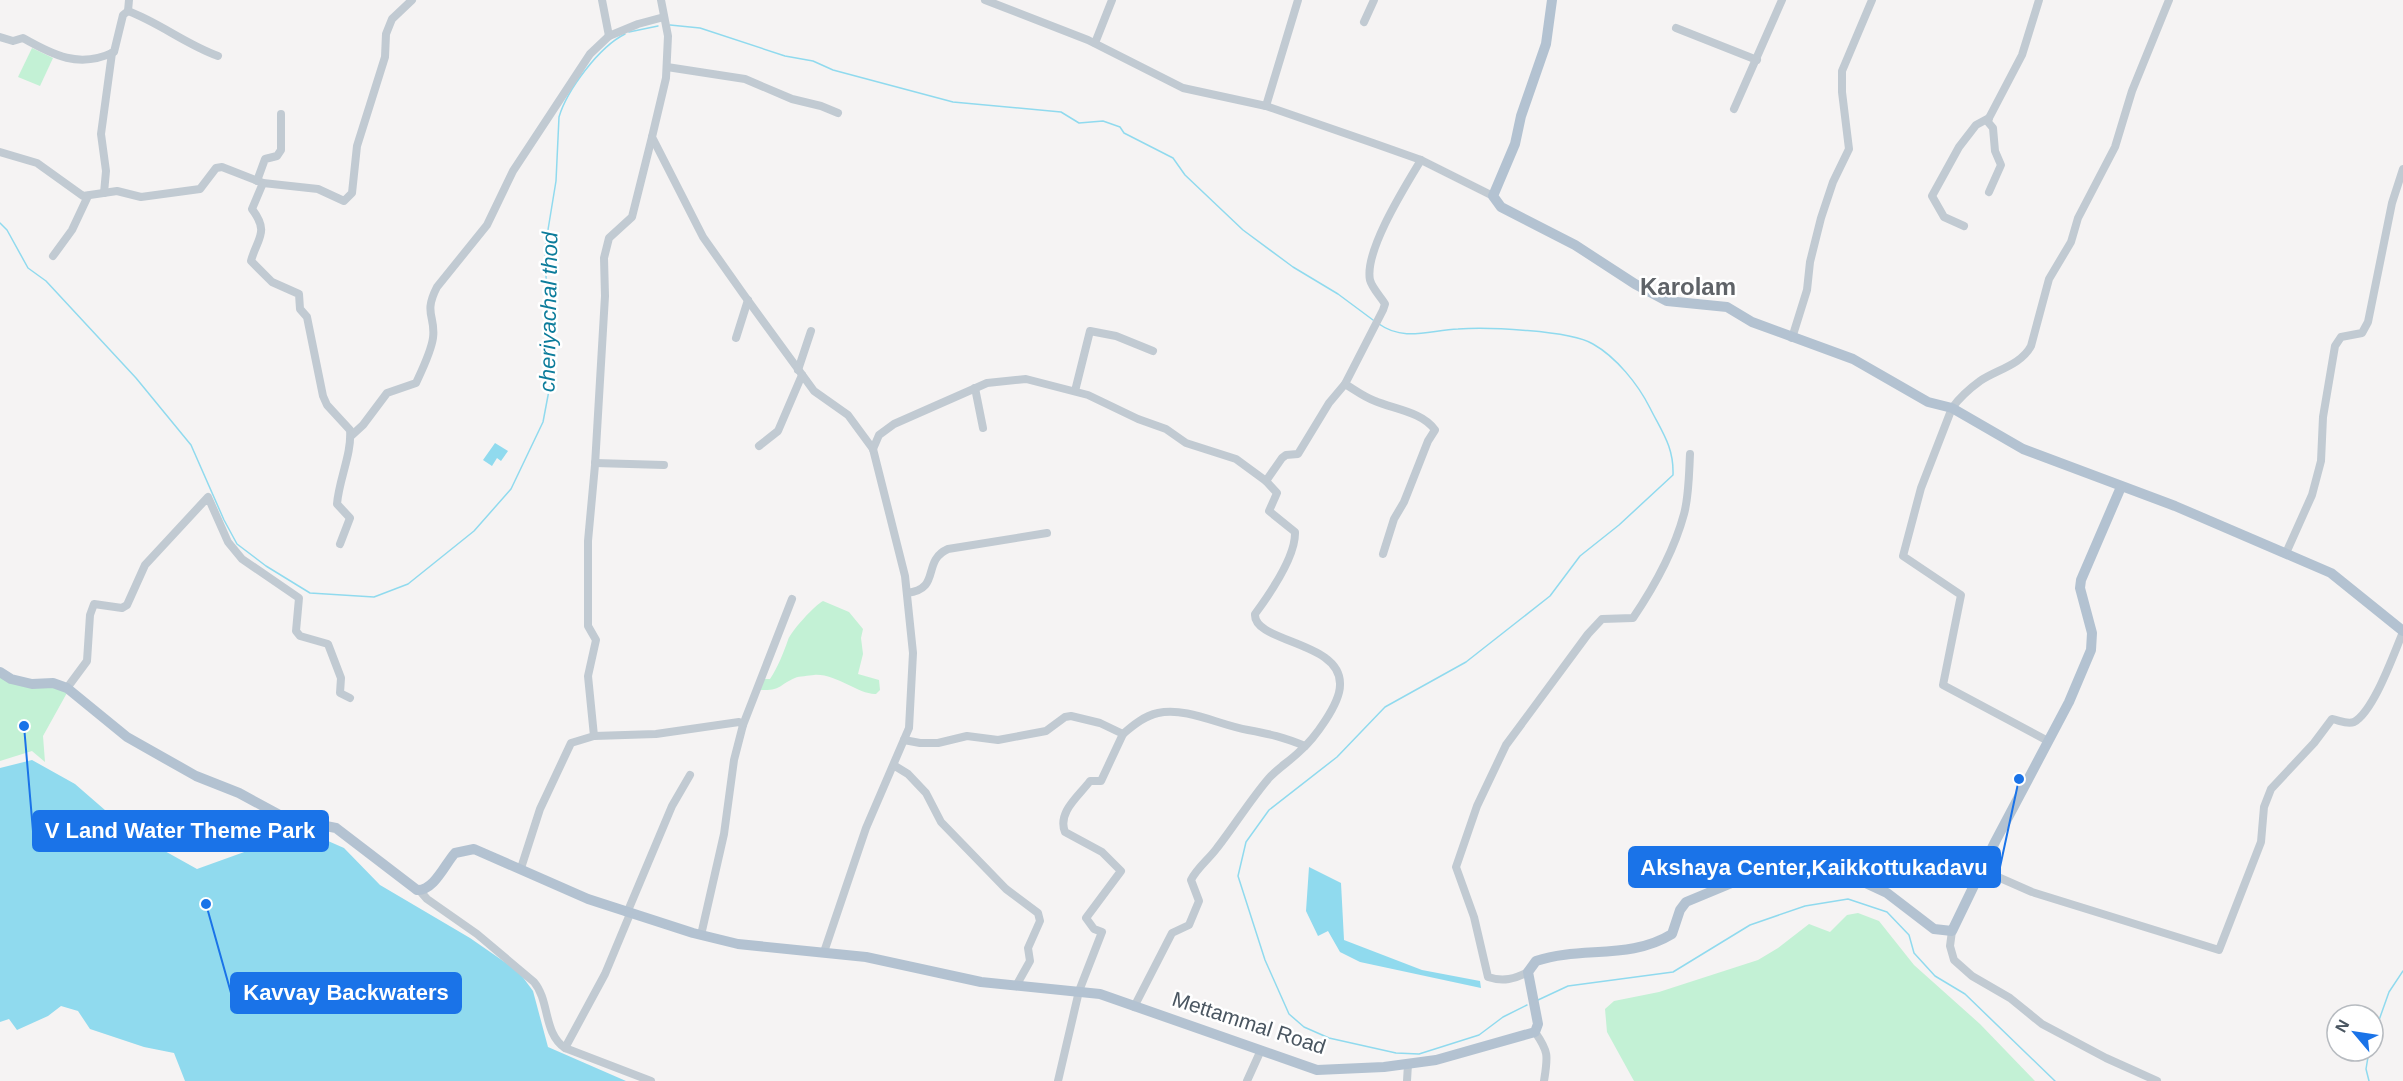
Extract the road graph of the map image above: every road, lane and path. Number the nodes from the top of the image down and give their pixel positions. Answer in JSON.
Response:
{"nodes":[{"id":1,"x":129,"y":0,"type":"edge"},
{"id":2,"x":412,"y":0,"type":"edge"},
{"id":3,"x":602,"y":0,"type":"edge"},
{"id":4,"x":661,"y":0,"type":"edge"},
{"id":5,"x":985,"y":0,"type":"edge"},
{"id":6,"x":1112,"y":0,"type":"edge"},
{"id":7,"x":1298,"y":0,"type":"edge"},
{"id":8,"x":1374,"y":0,"type":"edge"},
{"id":9,"x":1552,"y":0,"type":"edge"},
{"id":10,"x":1782,"y":0,"type":"edge"},
{"id":11,"x":1872,"y":0,"type":"edge"},
{"id":12,"x":2039,"y":0,"type":"edge"},
{"id":13,"x":2169,"y":0,"type":"edge"},
{"id":14,"x":128,"y":11,"type":"junction"},
{"id":15,"x":664,"y":17,"type":"junction"},
{"id":16,"x":1364,"y":22,"type":"dead end"},
{"id":17,"x":1676,"y":28,"type":"dead end"},
{"id":18,"x":609,"y":36,"type":"junction"},
{"id":19,"x":0,"y":37,"type":"edge"},
{"id":20,"x":1095,"y":44,"type":"junction"},
{"id":21,"x":112,"y":53,"type":"junction"},
{"id":22,"x":218,"y":56,"type":"dead end"},
{"id":23,"x":1757,"y":60,"type":"junction"},
{"id":24,"x":667,"y":67,"type":"junction"},
{"id":25,"x":1266,"y":106,"type":"junction"},
{"id":26,"x":1734,"y":109,"type":"dead end"},
{"id":27,"x":838,"y":113,"type":"dead end"},
{"id":28,"x":281,"y":114,"type":"dead end"},
{"id":29,"x":1989,"y":118,"type":"junction"},
{"id":30,"x":652,"y":137,"type":"junction"},
{"id":31,"x":0,"y":152,"type":"edge"},
{"id":32,"x":1421,"y":160,"type":"junction"},
{"id":33,"x":2403,"y":169,"type":"edge"},
{"id":34,"x":260,"y":182,"type":"junction"},
{"id":35,"x":1989,"y":192,"type":"dead end"},
{"id":36,"x":104,"y":193,"type":"junction"},
{"id":37,"x":88,"y":196,"type":"junction"},
{"id":38,"x":1493,"y":196,"type":"junction"},
{"id":39,"x":1964,"y":226,"type":"dead end"},
{"id":40,"x":53,"y":256,"type":"dead end"},
{"id":41,"x":748,"y":300,"type":"junction"},
{"id":42,"x":811,"y":331,"type":"dead end"},
{"id":43,"x":736,"y":338,"type":"dead end"},
{"id":44,"x":1792,"y":338,"type":"junction"},
{"id":45,"x":1153,"y":351,"type":"dead end"},
{"id":46,"x":800,"y":373,"type":"junction"},
{"id":47,"x":1345,"y":384,"type":"junction"},
{"id":48,"x":975,"y":388,"type":"junction"},
{"id":49,"x":1075,"y":391,"type":"junction"},
{"id":50,"x":1952,"y":408,"type":"junction"},
{"id":51,"x":983,"y":428,"type":"dead end"},
{"id":52,"x":351,"y":436,"type":"junction"},
{"id":53,"x":759,"y":446,"type":"dead end"},
{"id":54,"x":873,"y":448,"type":"junction"},
{"id":55,"x":1690,"y":454,"type":"dead end"},
{"id":56,"x":595,"y":463,"type":"junction"},
{"id":57,"x":664,"y":465,"type":"dead end"},
{"id":58,"x":1266,"y":481,"type":"junction"},
{"id":59,"x":2121,"y":487,"type":"junction"},
{"id":60,"x":1047,"y":533,"type":"dead end"},
{"id":61,"x":340,"y":544,"type":"dead end"},
{"id":62,"x":2286,"y":552,"type":"junction"},
{"id":63,"x":1383,"y":554,"type":"dead end"},
{"id":64,"x":907,"y":593,"type":"junction"},
{"id":65,"x":792,"y":598,"type":"dead end"},
{"id":66,"x":2403,"y":631,"type":"edge"},
{"id":67,"x":0,"y":672,"type":"edge"},
{"id":68,"x":67,"y":688,"type":"junction"},
{"id":69,"x":350,"y":698,"type":"dead end"},
{"id":70,"x":743,"y":725,"type":"junction"},
{"id":71,"x":1123,"y":734,"type":"junction"},
{"id":72,"x":594,"y":736,"type":"junction"},
{"id":73,"x":904,"y":740,"type":"junction"},
{"id":74,"x":2048,"y":741,"type":"junction"},
{"id":75,"x":1305,"y":746,"type":"junction"},
{"id":76,"x":895,"y":766,"type":"junction"},
{"id":77,"x":690,"y":775,"type":"dead end"},
{"id":78,"x":521,"y":868,"type":"junction"},
{"id":79,"x":1982,"y":870,"type":"junction"},
{"id":80,"x":420,"y":891,"type":"junction"},
{"id":81,"x":628,"y":913,"type":"junction"},
{"id":82,"x":1952,"y":932,"type":"junction"},
{"id":83,"x":701,"y":935,"type":"junction"},
{"id":84,"x":824,"y":952,"type":"junction"},
{"id":85,"x":1528,"y":972,"type":"junction"},
{"id":86,"x":1016,"y":986,"type":"junction"},
{"id":87,"x":1079,"y":991,"type":"junction"},
{"id":88,"x":1134,"y":1007,"type":"junction"},
{"id":89,"x":1535,"y":1032,"type":"junction"},
{"id":90,"x":565,"y":1048,"type":"junction"},
{"id":91,"x":1261,"y":1050,"type":"junction"},
{"id":92,"x":1408,"y":1064,"type":"junction"},
{"id":93,"x":651,"y":1081,"type":"edge"},
{"id":94,"x":1058,"y":1081,"type":"edge"},
{"id":95,"x":1246,"y":1081,"type":"edge"},
{"id":96,"x":1407,"y":1081,"type":"edge"},
{"id":97,"x":1544,"y":1081,"type":"edge"},
{"id":98,"x":2157,"y":1081,"type":"edge"}],
"edges":[{"from":1,"to":14,"type":"street"},
{"from":2,"to":34,"type":"street"},
{"from":3,"to":18,"type":"street"},
{"from":4,"to":15,"type":"street"},
{"from":5,"to":20,"type":"street"},
{"from":6,"to":20,"type":"street"},
{"from":7,"to":25,"type":"street"},
{"from":8,"to":16,"type":"street"},
{"from":9,"to":38,"type":"main road"},
{"from":10,"to":23,"type":"street"},
{"from":11,"to":44,"type":"street"},
{"from":12,"to":29,"type":"street"},
{"from":13,"to":50,"type":"street"},
{"from":14,"to":21,"type":"street"},
{"from":14,"to":22,"type":"street"},
{"from":15,"to":18,"type":"street"},
{"from":15,"to":24,"type":"street"},
{"from":17,"to":23,"type":"street"},
{"from":18,"to":52,"type":"street"},
{"from":19,"to":21,"type":"street"},
{"from":20,"to":25,"type":"street"},
{"from":21,"to":36,"type":"street"},
{"from":23,"to":26,"type":"street"},
{"from":24,"to":27,"type":"street"},
{"from":24,"to":30,"type":"street"},
{"from":25,"to":32,"type":"street"},
{"from":28,"to":34,"type":"street"},
{"from":29,"to":35,"type":"street"},
{"from":29,"to":39,"type":"street"},
{"from":30,"to":41,"type":"street"},
{"from":30,"to":56,"type":"street"},
{"from":31,"to":37,"type":"street"},
{"from":32,"to":38,"type":"street"},
{"from":32,"to":47,"type":"street"},
{"from":33,"to":62,"type":"street"},
{"from":34,"to":36,"type":"street"},
{"from":34,"to":52,"type":"street"},
{"from":36,"to":37,"type":"street"},
{"from":37,"to":40,"type":"street"},
{"from":38,"to":44,"type":"main road"},
{"from":41,"to":43,"type":"street"},
{"from":41,"to":46,"type":"street"},
{"from":42,"to":46,"type":"street"},
{"from":44,"to":50,"type":"main road"},
{"from":45,"to":49,"type":"street"},
{"from":46,"to":53,"type":"street"},
{"from":46,"to":54,"type":"street"},
{"from":47,"to":58,"type":"street"},
{"from":47,"to":63,"type":"street"},
{"from":48,"to":49,"type":"street"},
{"from":48,"to":51,"type":"street"},
{"from":48,"to":54,"type":"street"},
{"from":49,"to":58,"type":"street"},
{"from":50,"to":59,"type":"main road"},
{"from":50,"to":74,"type":"street"},
{"from":52,"to":61,"type":"street"},
{"from":54,"to":64,"type":"street"},
{"from":55,"to":85,"type":"street"},
{"from":56,"to":57,"type":"street"},
{"from":56,"to":72,"type":"street"},
{"from":58,"to":75,"type":"street"},
{"from":59,"to":62,"type":"main road"},
{"from":59,"to":74,"type":"main road"},
{"from":60,"to":64,"type":"street"},
{"from":62,"to":66,"type":"main road"},
{"from":64,"to":73,"type":"street"},
{"from":65,"to":70,"type":"street"},
{"from":66,"to":79,"type":"street"},
{"from":67,"to":68,"type":"main road"},
{"from":68,"to":69,"type":"street"},
{"from":68,"to":80,"type":"main road"},
{"from":70,"to":72,"type":"street"},
{"from":70,"to":83,"type":"street"},
{"from":71,"to":73,"type":"street"},
{"from":71,"to":75,"type":"street"},
{"from":71,"to":87,"type":"street"},
{"from":72,"to":78,"type":"street"},
{"from":73,"to":76,"type":"street"},
{"from":74,"to":79,"type":"main road"},
{"from":75,"to":88,"type":"street"},
{"from":76,"to":84,"type":"street"},
{"from":76,"to":86,"type":"street"},
{"from":77,"to":81,"type":"street"},
{"from":78,"to":80,"type":"main road","name":"Mettammal Road"},
{"from":78,"to":81,"type":"main road","name":"Mettammal Road"},
{"from":79,"to":82,"type":"main road"},
{"from":80,"to":90,"type":"street"},
{"from":81,"to":83,"type":"main road","name":"Mettammal Road"},
{"from":81,"to":90,"type":"street"},
{"from":82,"to":85,"type":"main road"},
{"from":82,"to":98,"type":"street"},
{"from":83,"to":84,"type":"main road","name":"Mettammal Road"},
{"from":84,"to":86,"type":"main road","name":"Mettammal Road"},
{"from":85,"to":89,"type":"main road"},
{"from":86,"to":87,"type":"main road","name":"Mettammal Road"},
{"from":87,"to":88,"type":"main road","name":"Mettammal Road"},
{"from":87,"to":94,"type":"street"},
{"from":88,"to":91,"type":"main road","name":"Mettammal Road"},
{"from":89,"to":92,"type":"main road","name":"Mettammal Road"},
{"from":89,"to":97,"type":"street"},
{"from":90,"to":93,"type":"street"},
{"from":91,"to":92,"type":"main road","name":"Mettammal Road"},
{"from":91,"to":95,"type":"street"},
{"from":92,"to":96,"type":"street"}]}
